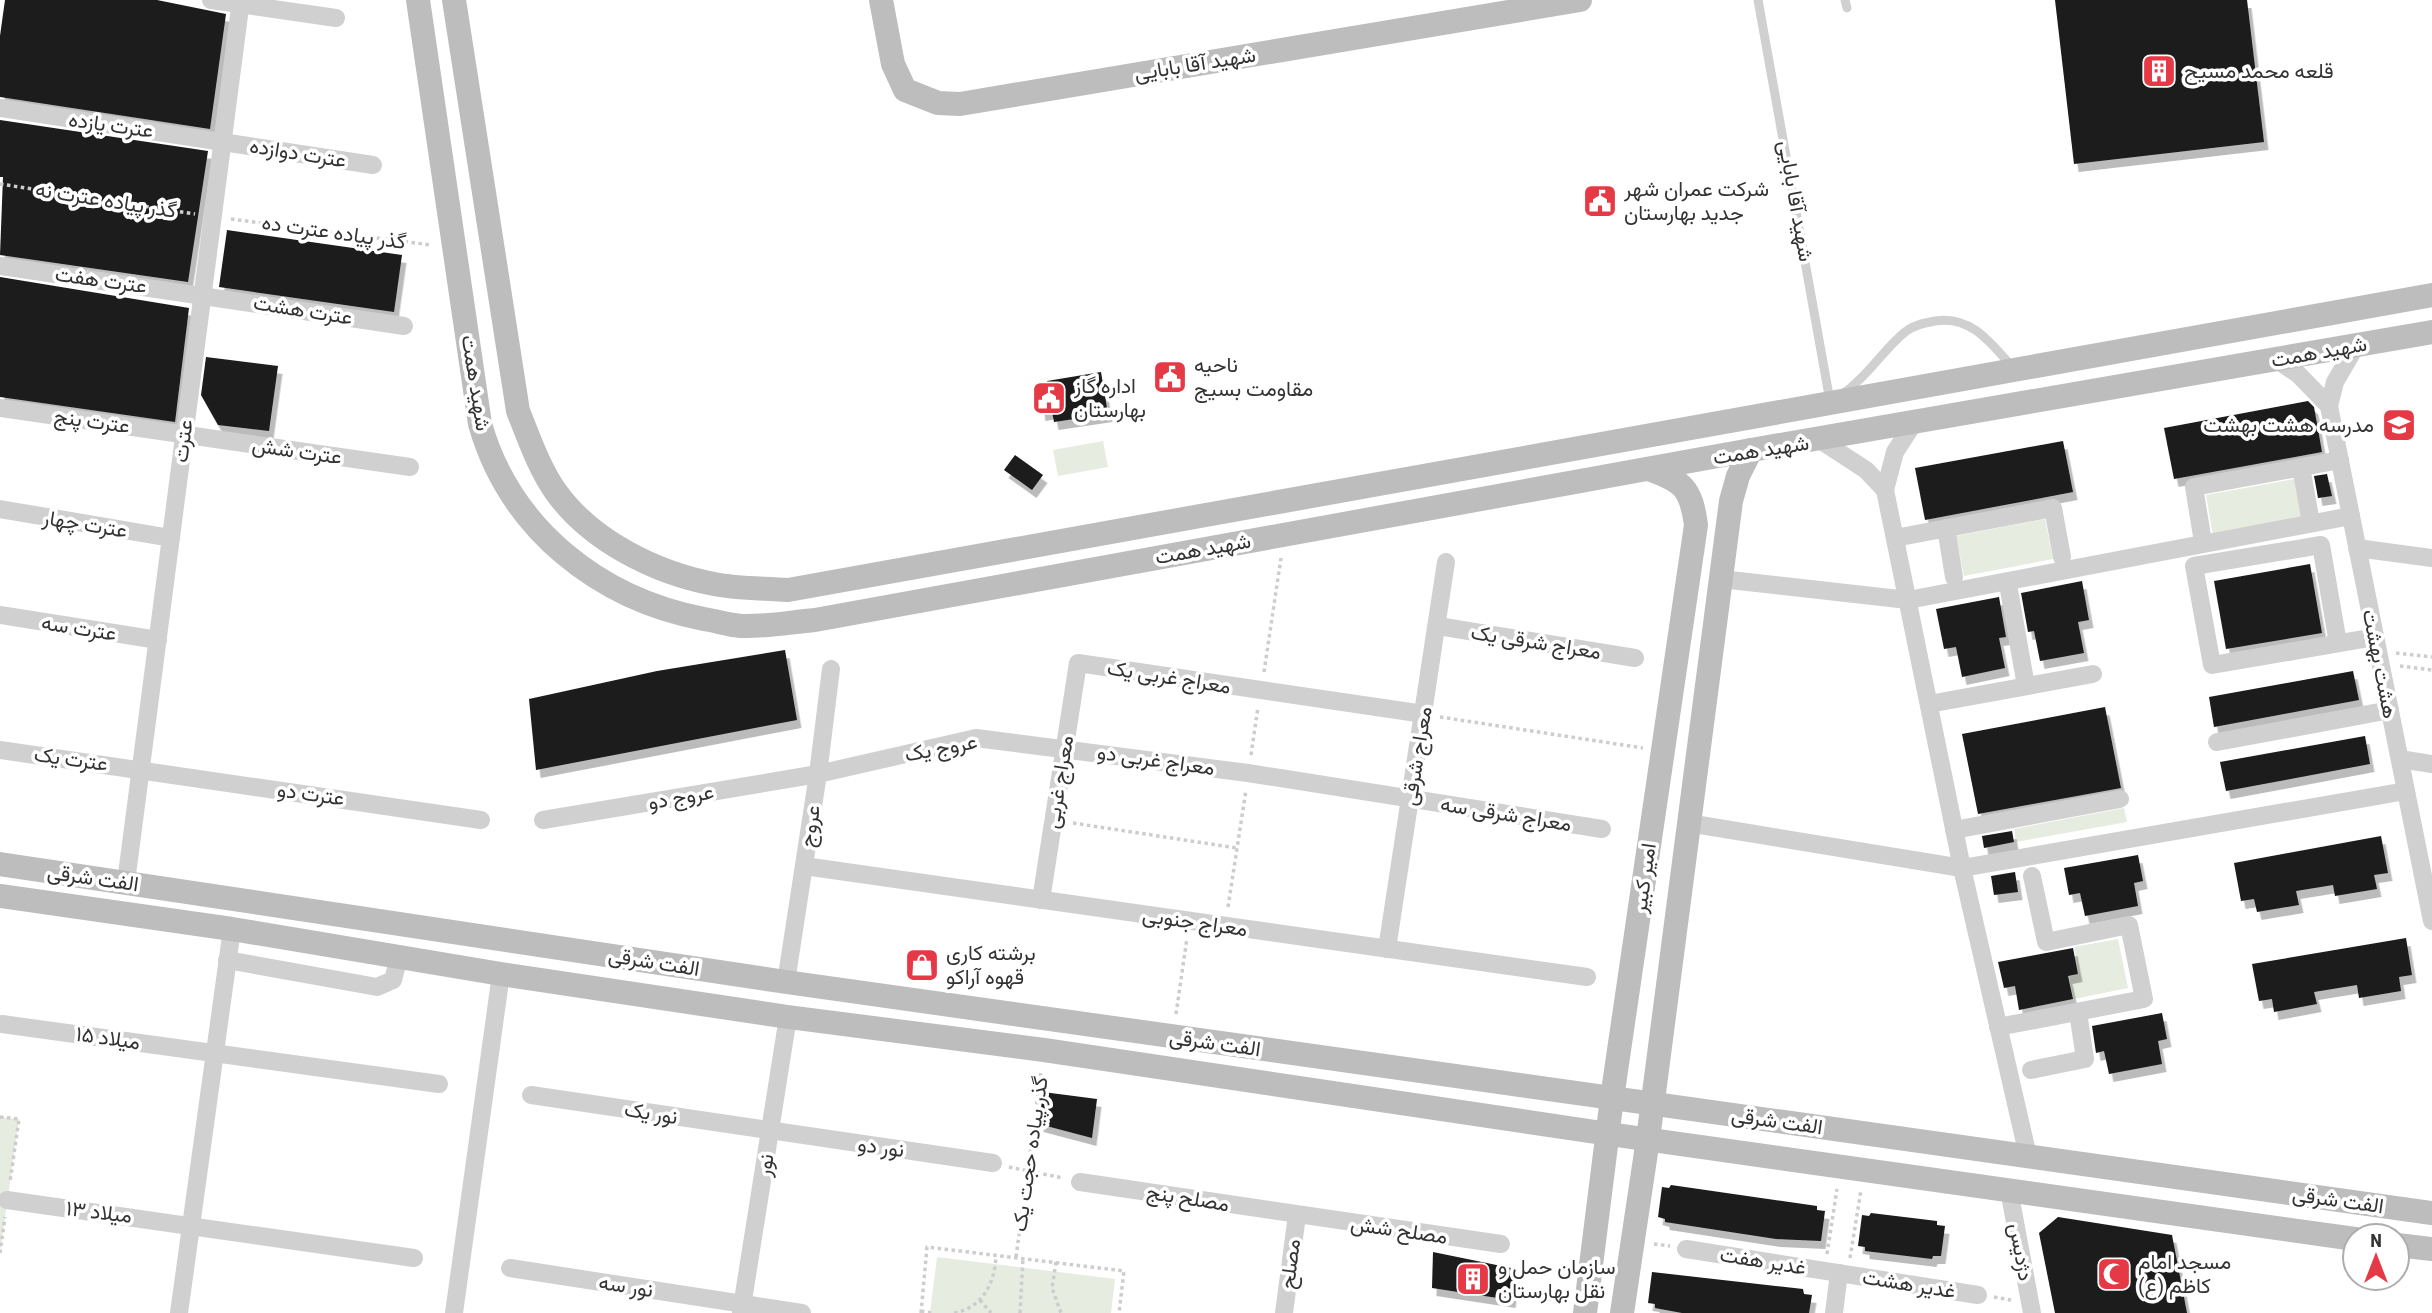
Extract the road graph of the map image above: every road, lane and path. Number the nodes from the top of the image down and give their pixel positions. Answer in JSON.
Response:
{"nodes":[{"id":1,"x":211,"y":0,"type":"edge"},
{"id":2,"x":418,"y":0,"type":"edge"},
{"id":3,"x":454,"y":0,"type":"edge"},
{"id":4,"x":881,"y":0,"type":"edge"},
{"id":5,"x":1580,"y":0,"type":"edge"},
{"id":6,"x":1758,"y":0,"type":"edge"},
{"id":7,"x":240,"y":2,"type":"edge"},
{"id":8,"x":335,"y":18,"type":"dead end"},
{"id":9,"x":0,"y":108,"type":"edge"},
{"id":10,"x":222,"y":141,"type":"junction"},
{"id":11,"x":373,"y":165,"type":"dead end"},
{"id":12,"x":482,"y":182,"type":"junction"},
{"id":13,"x":0,"y":184,"type":"edge"},
{"id":14,"x":446,"y":188,"type":"junction"},
{"id":15,"x":212,"y":216,"type":"junction"},
{"id":16,"x":455,"y":248,"type":"junction"},
{"id":17,"x":0,"y":266,"type":"edge"},
{"id":18,"x":202,"y":295,"type":"junction"},
{"id":19,"x":2432,"y":295,"type":"edge"},
{"id":20,"x":404,"y":326,"type":"dead end"},
{"id":21,"x":2432,"y":332,"type":"edge"},
{"id":22,"x":2356,"y":346,"type":"junction"},
{"id":23,"x":2277,"y":360,"type":"junction"},
{"id":24,"x":2014,"y":369,"type":"junction"},
{"id":25,"x":1830,"y":402,"type":"junction"},
{"id":26,"x":2329,"y":406,"type":"junction"},
{"id":27,"x":0,"y":408,"type":"edge"},
{"id":28,"x":1915,"y":421,"type":"junction"},
{"id":29,"x":184,"y":434,"type":"junction"},
{"id":30,"x":1820,"y":440,"type":"junction"},
{"id":31,"x":1751,"y":450,"type":"junction"},
{"id":32,"x":2340,"y":460,"type":"junction"},
{"id":33,"x":410,"y":467,"type":"dead end"},
{"id":34,"x":2301,"y":467,"type":"junction"},
{"id":35,"x":1647,"y":469,"type":"junction"},
{"id":36,"x":1885,"y":490,"type":"junction"},
{"id":37,"x":0,"y":509,"type":"edge"},
{"id":38,"x":2351,"y":516,"type":"junction"},
{"id":39,"x":2311,"y":517,"type":"dead end"},
{"id":40,"x":1946,"y":528,"type":"junction"},
{"id":41,"x":1285,"y":534,"type":"junction"},
{"id":42,"x":2202,"y":536,"type":"dead end"},
{"id":43,"x":171,"y":538,"type":"junction"},
{"id":44,"x":1895,"y":538,"type":"junction"},
{"id":45,"x":2357,"y":548,"type":"junction"},
{"id":46,"x":2062,"y":557,"type":"dead end"},
{"id":47,"x":2432,"y":558,"type":"edge"},
{"id":48,"x":1446,"y":562,"type":"dead end"},
{"id":49,"x":1954,"y":577,"type":"dead end"},
{"id":50,"x":1721,"y":579,"type":"junction"},
{"id":51,"x":2009,"y":590,"type":"dead end"},
{"id":52,"x":1908,"y":600,"type":"junction"},
{"id":53,"x":0,"y":615,"type":"edge"},
{"id":54,"x":1438,"y":626,"type":"junction"},
{"id":55,"x":158,"y":640,"type":"junction"},
{"id":56,"x":2338,"y":643,"type":"junction"},
{"id":57,"x":2378,"y":650,"type":"junction"},
{"id":58,"x":2432,"y":657,"type":"edge"},
{"id":59,"x":1635,"y":658,"type":"dead end"},
{"id":60,"x":1078,"y":663,"type":"joint"},
{"id":61,"x":831,"y":669,"type":"dead end"},
{"id":62,"x":2432,"y":670,"type":"edge"},
{"id":63,"x":2093,"y":674,"type":"dead end"},
{"id":64,"x":2026,"y":686,"type":"junction"},
{"id":65,"x":1261,"y":691,"type":"junction"},
{"id":66,"x":1929,"y":704,"type":"junction"},
{"id":67,"x":2390,"y":710,"type":"junction"},
{"id":68,"x":1424,"y":714,"type":"junction"},
{"id":69,"x":2217,"y":742,"type":"dead end"},
{"id":70,"x":1064,"y":747,"type":"junction"},
{"id":71,"x":0,"y":750,"type":"edge"},
{"id":72,"x":1663,"y":751,"type":"junction"},
{"id":73,"x":2400,"y":759,"type":"junction"},
{"id":74,"x":2432,"y":764,"type":"edge"},
{"id":75,"x":141,"y":769,"type":"junction"},
{"id":76,"x":1248,"y":773,"type":"junction"},
{"id":77,"x":818,"y":774,"type":"junction"},
{"id":78,"x":2406,"y":791,"type":"junction"},
{"id":79,"x":1411,"y":799,"type":"junction"},
{"id":80,"x":2120,"y":799,"type":"dead end"},
{"id":81,"x":481,"y":820,"type":"dead end"},
{"id":82,"x":543,"y":820,"type":"dead end"},
{"id":83,"x":1053,"y":820,"type":"junction"},
{"id":84,"x":1688,"y":823,"type":"junction"},
{"id":85,"x":1602,"y":829,"type":"dead end"},
{"id":86,"x":1954,"y":830,"type":"junction"},
{"id":87,"x":1237,"y":848,"type":"junction"},
{"id":88,"x":0,"y":864,"type":"edge"},
{"id":89,"x":804,"y":866,"type":"junction"},
{"id":90,"x":1962,"y":869,"type":"junction"},
{"id":91,"x":2032,"y":876,"type":"dead end"},
{"id":92,"x":126,"y":882,"type":"junction"},
{"id":93,"x":0,"y":896,"type":"edge"},
{"id":94,"x":1041,"y":900,"type":"junction"},
{"id":95,"x":1190,"y":921,"type":"junction"},
{"id":96,"x":2432,"y":922,"type":"edge"},
{"id":97,"x":1225,"y":926,"type":"junction"},
{"id":98,"x":232,"y":929,"type":"junction"},
{"id":99,"x":1387,"y":949,"type":"junction"},
{"id":100,"x":399,"y":957,"type":"junction"},
{"id":101,"x":228,"y":960,"type":"junction"},
{"id":102,"x":502,"y":974,"type":"junction"},
{"id":103,"x":1587,"y":977,"type":"dead end"},
{"id":104,"x":786,"y":982,"type":"junction"},
{"id":105,"x":2078,"y":1012,"type":"junction"},
{"id":106,"x":788,"y":1017,"type":"junction"},
{"id":107,"x":2,"y":1024,"type":"dead end"},
{"id":108,"x":1998,"y":1027,"type":"junction"},
{"id":109,"x":1172,"y":1036,"type":"junction"},
{"id":110,"x":1044,"y":1050,"type":"junction"},
{"id":111,"x":214,"y":1052,"type":"junction"},
{"id":112,"x":2031,"y":1070,"type":"dead end"},
{"id":113,"x":439,"y":1084,"type":"dead end"},
{"id":114,"x":531,"y":1095,"type":"dead end"},
{"id":115,"x":1612,"y":1098,"type":"junction"},
{"id":116,"x":1652,"y":1103,"type":"junction"},
{"id":117,"x":0,"y":1117,"type":"edge"},
{"id":118,"x":770,"y":1131,"type":"junction"},
{"id":119,"x":1609,"y":1134,"type":"junction"},
{"id":120,"x":1648,"y":1139,"type":"junction"},
{"id":121,"x":2028,"y":1156,"type":"junction"},
{"id":122,"x":993,"y":1163,"type":"joint"},
{"id":123,"x":1852,"y":1168,"type":"junction"},
{"id":124,"x":1028,"y":1171,"type":"junction"},
{"id":125,"x":1080,"y":1182,"type":"joint"},
{"id":126,"x":2009,"y":1190,"type":"junction"},
{"id":127,"x":7,"y":1200,"type":"junction"},
{"id":128,"x":2432,"y":1213,"type":"edge"},
{"id":129,"x":1297,"y":1215,"type":"junction"},
{"id":130,"x":190,"y":1224,"type":"junction"},
{"id":131,"x":2341,"y":1237,"type":"edge"},
{"id":132,"x":1633,"y":1240,"type":"junction"},
{"id":133,"x":1501,"y":1244,"type":"dead end"},
{"id":134,"x":2411,"y":1247,"type":"edge"},
{"id":135,"x":1686,"y":1249,"type":"joint"},
{"id":136,"x":2432,"y":1250,"type":"edge"},
{"id":137,"x":0,"y":1253,"type":"edge"},
{"id":138,"x":996,"y":1255,"type":"junction"},
{"id":139,"x":1016,"y":1257,"type":"junction"},
{"id":140,"x":414,"y":1258,"type":"dead end"},
{"id":141,"x":1023,"y":1258,"type":"junction"},
{"id":142,"x":1056,"y":1262,"type":"junction"},
{"id":143,"x":510,"y":1268,"type":"dead end"},
{"id":144,"x":1837,"y":1273,"type":"junction"},
{"id":145,"x":1978,"y":1295,"type":"joint"},
{"id":146,"x":979,"y":1300,"type":"junction"},
{"id":147,"x":742,"y":1308,"type":"edge"},
{"id":148,"x":2031,"y":1308,"type":"edge"},
{"id":149,"x":921,"y":1312,"type":"edge"},
{"id":150,"x":179,"y":1313,"type":"edge"},
{"id":151,"x":454,"y":1313,"type":"edge"},
{"id":152,"x":802,"y":1313,"type":"edge"},
{"id":153,"x":932,"y":1313,"type":"edge"},
{"id":154,"x":954,"y":1313,"type":"edge"},
{"id":155,"x":991,"y":1313,"type":"edge"},
{"id":156,"x":1020,"y":1313,"type":"edge"},
{"id":157,"x":1060,"y":1313,"type":"edge"},
{"id":158,"x":1119,"y":1313,"type":"edge"},
{"id":159,"x":1284,"y":1313,"type":"edge"},
{"id":160,"x":1586,"y":1313,"type":"edge"},
{"id":161,"x":1622,"y":1313,"type":"edge"},
{"id":162,"x":1834,"y":1313,"type":"edge"}],
"edges":[{"from":1,"to":7,"type":"street"},
{"from":2,"to":14,"type":"street","name":"شهید همت"},
{"from":3,"to":12,"type":"street","name":"شهید همت"},
{"from":4,"to":5,"type":"street","name":"شهید آقا بابایی"},
{"from":6,"to":25,"type":"lane","name":"شهید آقا بابایی"},
{"from":7,"to":8,"type":"street"},
{"from":7,"to":10,"type":"street","name":"عترت"},
{"from":9,"to":10,"type":"street","name":"عترت یازده"},
{"from":10,"to":11,"type":"street","name":"عترت دوازده"},
{"from":10,"to":15,"type":"street","name":"عترت"},
{"from":12,"to":14,"type":"street"},
{"from":12,"to":25,"type":"street","name":"شهید همت"},
{"from":13,"to":15,"type":"path","name":"گذر پیاده عترت نه"},
{"from":14,"to":16,"type":"street","name":"شهید همت"},
{"from":15,"to":16,"type":"path","name":"گذر پیاده عترت ده"},
{"from":15,"to":18,"type":"street","name":"عترت"},
{"from":16,"to":41,"type":"street","name":"شهید همت"},
{"from":17,"to":18,"type":"street","name":"عترت هفت"},
{"from":18,"to":20,"type":"street","name":"عترت هشت"},
{"from":18,"to":29,"type":"street","name":"عترت"},
{"from":19,"to":24,"type":"street","name":"شهید همت"},
{"from":21,"to":22,"type":"street","name":"شهید همت"},
{"from":22,"to":23,"type":"street","name":"شهید همت"},
{"from":22,"to":26,"type":"street"},
{"from":23,"to":26,"type":"street"},
{"from":23,"to":28,"type":"street","name":"شهید همت"},
{"from":24,"to":25,"type":"street","name":"شهید همت"},
{"from":24,"to":25,"type":"lane"},
{"from":26,"to":32,"type":"street","name":"هشت بهشت"},
{"from":27,"to":29,"type":"street","name":"عترت پنج"},
{"from":28,"to":30,"type":"street","name":"شهید همت"},
{"from":28,"to":36,"type":"street"},
{"from":29,"to":33,"type":"street","name":"عترت شش"},
{"from":29,"to":43,"type":"street","name":"عترت"},
{"from":30,"to":31,"type":"street","name":"شهید همت"},
{"from":30,"to":36,"type":"street"},
{"from":31,"to":35,"type":"street","name":"شهید همت"},
{"from":31,"to":50,"type":"street","name":"امیر کبیر"},
{"from":32,"to":34,"type":"street"},
{"from":32,"to":38,"type":"street","name":"هشت بهشت"},
{"from":34,"to":39,"type":"street"},
{"from":34,"to":42,"type":"street"},
{"from":35,"to":41,"type":"street","name":"شهید همت"},
{"from":35,"to":72,"type":"street","name":"امیر کبیر"},
{"from":36,"to":44,"type":"street"},
{"from":37,"to":43,"type":"street","name":"عترت چهار"},
{"from":38,"to":45,"type":"street","name":"هشت بهشت"},
{"from":38,"to":52,"type":"street"},
{"from":40,"to":44,"type":"street"},
{"from":40,"to":46,"type":"street"},
{"from":40,"to":49,"type":"street"},
{"from":41,"to":65,"type":"path"},
{"from":43,"to":55,"type":"street","name":"عترت"},
{"from":44,"to":52,"type":"street"},
{"from":45,"to":47,"type":"street"},
{"from":45,"to":57,"type":"street","name":"هشت بهشت"},
{"from":48,"to":54,"type":"street","name":"معراج شرقی"},
{"from":50,"to":52,"type":"street"},
{"from":50,"to":84,"type":"street","name":"امیر کبیر"},
{"from":51,"to":64,"type":"street"},
{"from":52,"to":66,"type":"street"},
{"from":53,"to":55,"type":"street","name":"عترت سه"},
{"from":54,"to":59,"type":"street","name":"معراج شرقی یک"},
{"from":54,"to":68,"type":"street","name":"معراج شرقی"},
{"from":55,"to":75,"type":"street","name":"عترت"},
{"from":56,"to":56,"type":"street"},
{"from":56,"to":57,"type":"street"},
{"from":57,"to":58,"type":"path"},
{"from":57,"to":62,"type":"path"},
{"from":57,"to":67,"type":"street","name":"هشت بهشت"},
{"from":60,"to":65,"type":"street","name":"معراج غربی یک"},
{"from":60,"to":70,"type":"street","name":"معراج غربی"},
{"from":61,"to":77,"type":"street","name":"عروج"},
{"from":63,"to":64,"type":"street"},
{"from":64,"to":66,"type":"street"},
{"from":65,"to":68,"type":"street","name":"معراج غربی یک"},
{"from":65,"to":76,"type":"path"},
{"from":66,"to":86,"type":"street"},
{"from":67,"to":69,"type":"street"},
{"from":67,"to":73,"type":"street","name":"هشت بهشت"},
{"from":68,"to":72,"type":"path"},
{"from":68,"to":79,"type":"street","name":"معراج شرقی"},
{"from":70,"to":76,"type":"street","name":"معراج غربی دو"},
{"from":70,"to":77,"type":"street","name":"عروج یک"},
{"from":70,"to":83,"type":"street","name":"معراج غربی"},
{"from":71,"to":75,"type":"street","name":"عترت یک"},
{"from":72,"to":115,"type":"street","name":"امیر کبیر"},
{"from":73,"to":74,"type":"street"},
{"from":73,"to":78,"type":"street","name":"هشت بهشت"},
{"from":75,"to":81,"type":"street","name":"عترت دو"},
{"from":75,"to":92,"type":"street","name":"عترت"},
{"from":76,"to":79,"type":"street","name":"معراج غربی دو"},
{"from":76,"to":87,"type":"path"},
{"from":77,"to":82,"type":"street","name":"عروج دو"},
{"from":77,"to":89,"type":"street","name":"عروج"},
{"from":78,"to":90,"type":"street"},
{"from":78,"to":96,"type":"street","name":"هشت بهشت"},
{"from":79,"to":85,"type":"street","name":"معراج شرقی سه"},
{"from":79,"to":99,"type":"street","name":"معراج شرقی"},
{"from":80,"to":86,"type":"street"},
{"from":83,"to":87,"type":"path"},
{"from":83,"to":94,"type":"street","name":"معراج غربی"},
{"from":84,"to":90,"type":"street"},
{"from":84,"to":116,"type":"street","name":"امیر کبیر"},
{"from":86,"to":90,"type":"street"},
{"from":87,"to":97,"type":"path"},
{"from":88,"to":92,"type":"street","name":"الفت شرقی"},
{"from":89,"to":94,"type":"street","name":"معراج جنوبی"},
{"from":89,"to":104,"type":"street","name":"عروج"},
{"from":90,"to":108,"type":"street"},
{"from":91,"to":105,"type":"street"},
{"from":92,"to":104,"type":"street","name":"الفت شرقی"},
{"from":93,"to":98,"type":"street","name":"الفت شرقی"},
{"from":94,"to":95,"type":"street","name":"معراج جنوبی"},
{"from":95,"to":97,"type":"street","name":"معراج جنوبی"},
{"from":95,"to":109,"type":"path"},
{"from":97,"to":99,"type":"street","name":"معراج جنوبی"},
{"from":98,"to":100,"type":"street","name":"الفت شرقی"},
{"from":98,"to":101,"type":"street"},
{"from":99,"to":103,"type":"street","name":"معراج جنوبی"},
{"from":100,"to":101,"type":"street"},
{"from":100,"to":102,"type":"street","name":"الفت شرقی"},
{"from":101,"to":111,"type":"street"},
{"from":102,"to":106,"type":"street","name":"الفت شرقی"},
{"from":102,"to":151,"type":"street"},
{"from":104,"to":109,"type":"street","name":"الفت شرقی"},
{"from":105,"to":108,"type":"street"},
{"from":105,"to":112,"type":"street"},
{"from":106,"to":110,"type":"street","name":"الفت شرقی"},
{"from":106,"to":118,"type":"street","name":"نور"},
{"from":107,"to":111,"type":"street","name":"میلاد ۱۵"},
{"from":108,"to":121,"type":"street"},
{"from":109,"to":115,"type":"street","name":"الفت شرقی"},
{"from":110,"to":119,"type":"street","name":"الفت شرقی"},
{"from":110,"to":124,"type":"path","name":"گذر پیاده حجت یک"},
{"from":111,"to":113,"type":"street","name":"میلاد ۱۵"},
{"from":111,"to":130,"type":"street"},
{"from":114,"to":118,"type":"street","name":"نور یک"},
{"from":115,"to":116,"type":"street","name":"الفت شرقی"},
{"from":115,"to":119,"type":"street","name":"امیر کبیر"},
{"from":116,"to":120,"type":"street","name":"امیر کبیر"},
{"from":116,"to":121,"type":"street","name":"الفت شرقی"},
{"from":117,"to":127,"type":"path"},
{"from":118,"to":122,"type":"street","name":"نور دو"},
{"from":118,"to":147,"type":"street","name":"نور"},
{"from":119,"to":120,"type":"street","name":"الفت شرقی"},
{"from":119,"to":160,"type":"street","name":"امیر کبیر"},
{"from":120,"to":123,"type":"street","name":"الفت شرقی"},
{"from":120,"to":132,"type":"street","name":"امیر کبیر"},
{"from":121,"to":128,"type":"street","name":"الفت شرقی"},
{"from":122,"to":124,"type":"path"},
{"from":123,"to":126,"type":"street","name":"الفت شرقی"},
{"from":123,"to":144,"type":"path"},
{"from":123,"to":144,"type":"path"},
{"from":124,"to":125,"type":"path"},
{"from":124,"to":139,"type":"path","name":"گذر پیاده حجت یک"},
{"from":125,"to":129,"type":"street","name":"مصلح پنج"},
{"from":126,"to":131,"type":"street","name":"الفت شرقی"},
{"from":126,"to":148,"type":"street","name":"دژدیس"},
{"from":127,"to":130,"type":"street","name":"میلاد ۱۳"},
{"from":127,"to":137,"type":"path"},
{"from":129,"to":133,"type":"street","name":"مصلح شش"},
{"from":129,"to":159,"type":"street","name":"مصلح"},
{"from":130,"to":140,"type":"street","name":"میلاد ۱۳"},
{"from":130,"to":150,"type":"street"},
{"from":132,"to":135,"type":"path"},
{"from":132,"to":161,"type":"street","name":"امیر کبیر"},
{"from":134,"to":136,"type":"street","name":"الفت شرقی"},
{"from":135,"to":144,"type":"street","name":"غدیر هفت"},
{"from":138,"to":139,"type":"path"},
{"from":138,"to":146,"type":"path"},
{"from":138,"to":149,"type":"path"},
{"from":139,"to":141,"type":"path"},
{"from":141,"to":142,"type":"path"},
{"from":141,"to":156,"type":"path"},
{"from":142,"to":157,"type":"path"},
{"from":142,"to":158,"type":"path"},
{"from":143,"to":147,"type":"street","name":"نور سه"},
{"from":144,"to":145,"type":"street","name":"غدیر هشت"},
{"from":144,"to":162,"type":"street"},
{"from":145,"to":148,"type":"path"},
{"from":146,"to":154,"type":"path"},
{"from":146,"to":155,"type":"path"},
{"from":147,"to":152,"type":"street","name":"نور سه"},
{"from":149,"to":153,"type":"path"}]}
